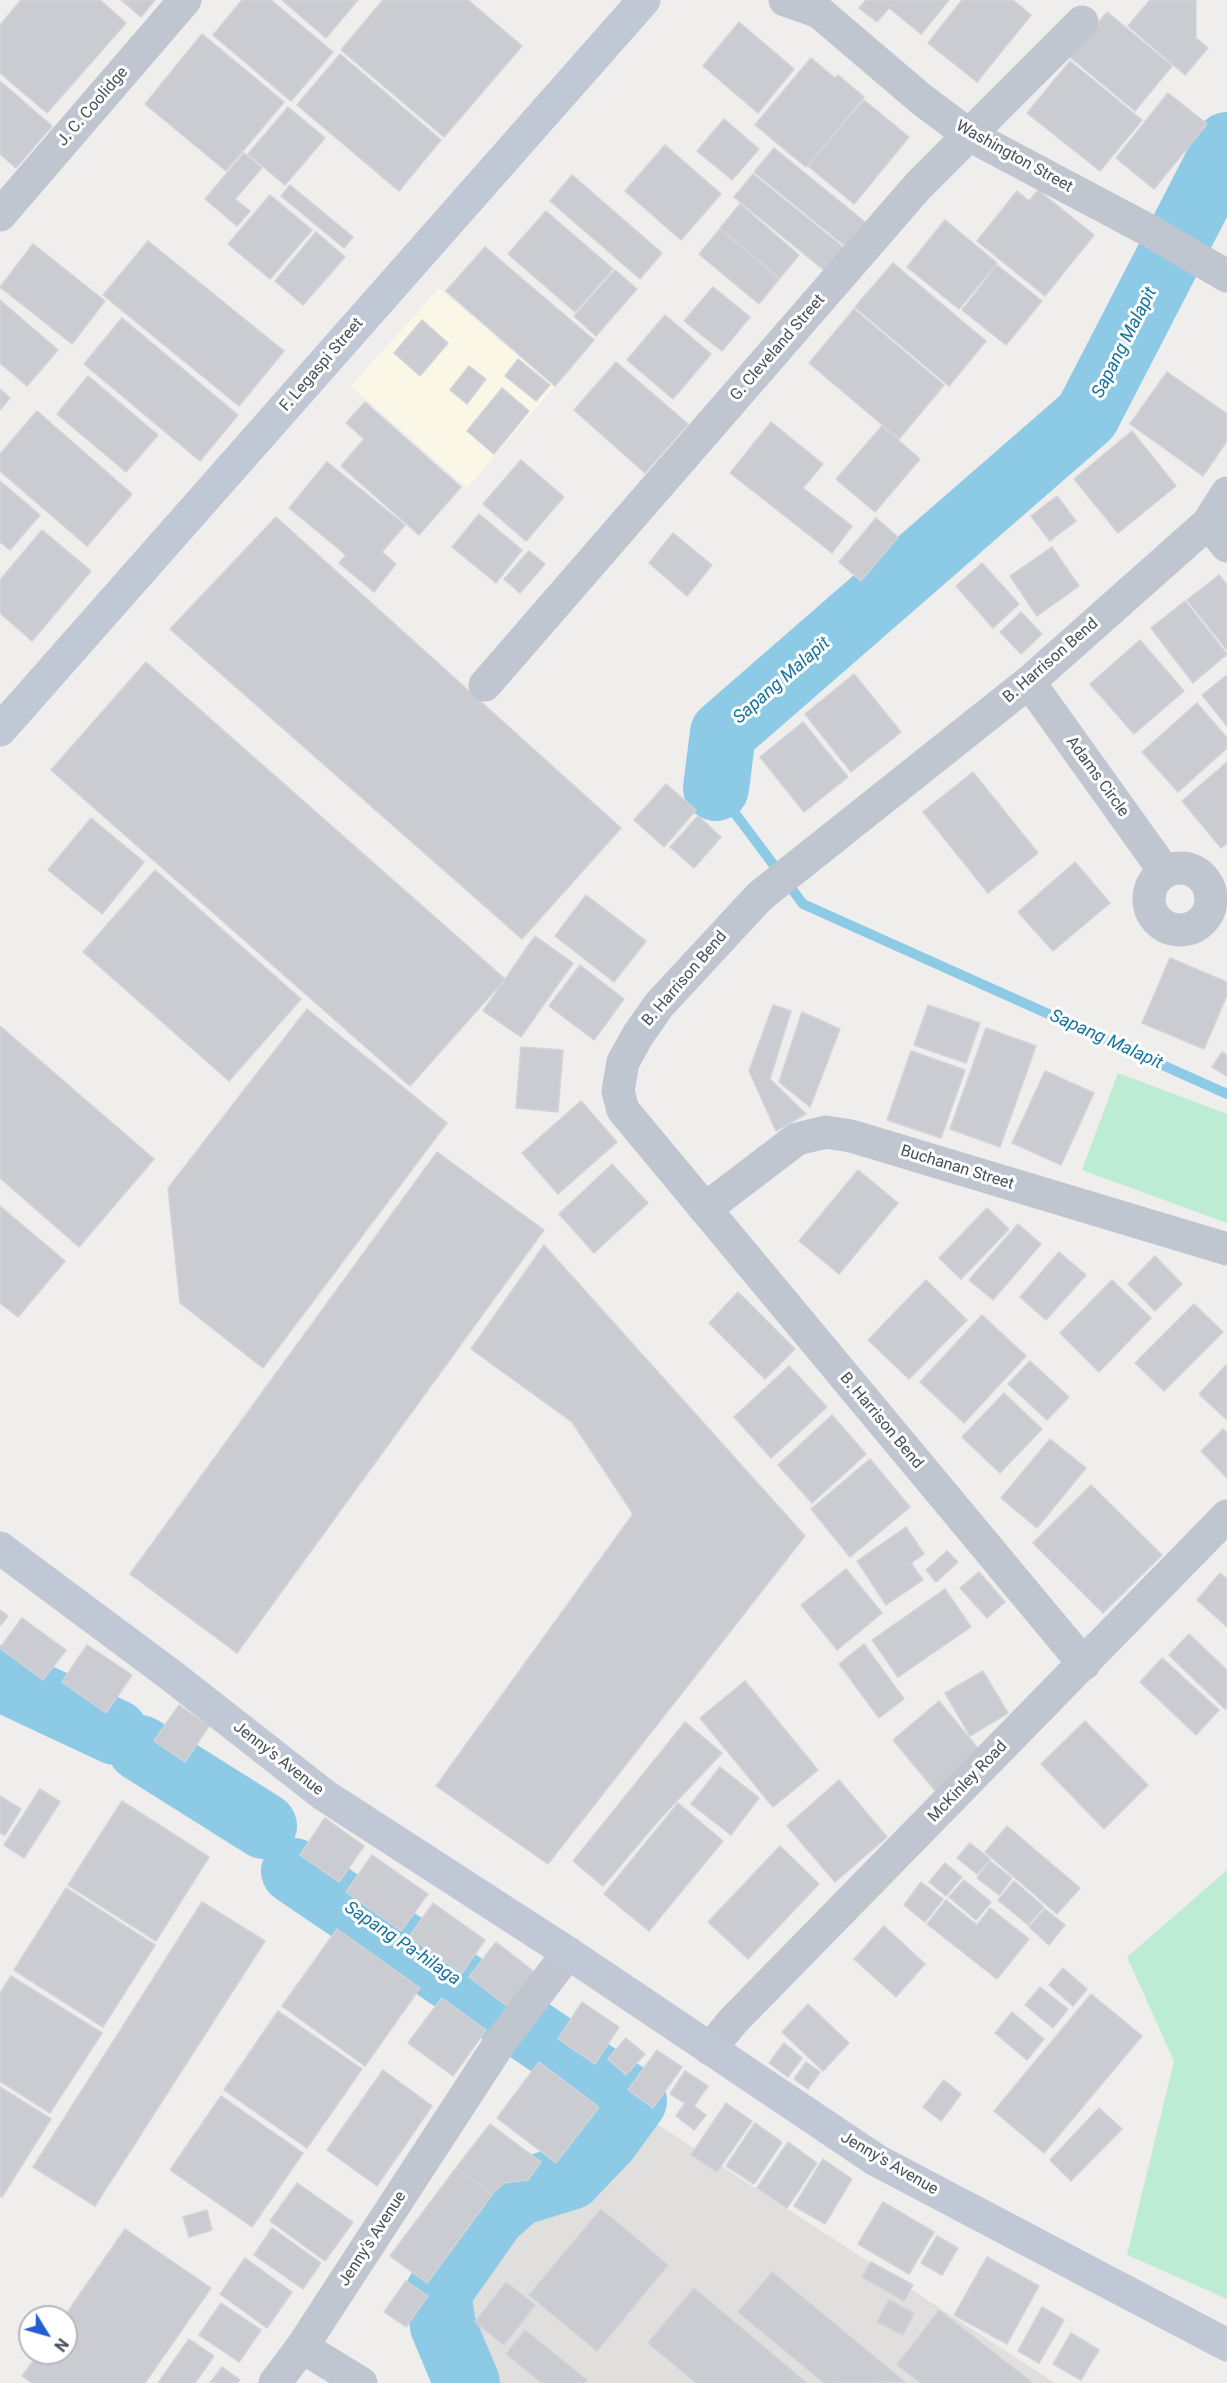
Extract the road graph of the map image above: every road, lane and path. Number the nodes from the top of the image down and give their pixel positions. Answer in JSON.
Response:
{"nodes":[{"id":1,"x":185,"y":0,"type":"edge"},
{"id":2,"x":644,"y":0,"type":"edge"},
{"id":3,"x":785,"y":0,"type":"edge"},
{"id":4,"x":815,"y":6,"type":"edge"},
{"id":5,"x":1082,"y":22,"type":"dead end"},
{"id":6,"x":969,"y":135,"type":"junction"},
{"id":7,"x":0,"y":214,"type":"edge"},
{"id":8,"x":1227,"y":276,"type":"edge"},
{"id":9,"x":1227,"y":493,"type":"edge"},
{"id":10,"x":1217,"y":534,"type":"edge"},
{"id":11,"x":1029,"y":682,"type":"junction"},
{"id":12,"x":485,"y":685,"type":"dead end"},
{"id":13,"x":0,"y":730,"type":"edge"},
{"id":14,"x":1164,"y":872,"type":"dead end"},
{"id":15,"x":705,"y":1209,"type":"junction"},
{"id":16,"x":1227,"y":1249,"type":"edge"},
{"id":17,"x":1227,"y":1516,"type":"edge"},
{"id":18,"x":0,"y":1548,"type":"edge"},
{"id":19,"x":1084,"y":1664,"type":"junction"},
{"id":20,"x":568,"y":1953,"type":"junction"},
{"id":21,"x":710,"y":2049,"type":"junction"},
{"id":22,"x":1227,"y":2345,"type":"edge"},
{"id":23,"x":302,"y":2347,"type":"junction"},
{"id":24,"x":275,"y":2383,"type":"edge"},
{"id":25,"x":361,"y":2383,"type":"edge"}],
"edges":[{"from":1,"to":7,"type":"street","name":"J. C. Coolidge"},
{"from":2,"to":13,"type":"street","name":"F. Legaspi Street"},
{"from":3,"to":4,"type":"street","name":"Washington Street"},
{"from":4,"to":6,"type":"street","name":"Washington Street"},
{"from":5,"to":6,"type":"street","name":"G. Cleveland Street"},
{"from":6,"to":8,"type":"street","name":"Washington Street"},
{"from":6,"to":12,"type":"street","name":"G. Cleveland Street"},
{"from":9,"to":10,"type":"street","name":"B. Harrison Bend"},
{"from":10,"to":11,"type":"street","name":"B. Harrison Bend"},
{"from":11,"to":14,"type":"street","name":"Adams Circle"},
{"from":11,"to":15,"type":"street","name":"B. Harrison Bend"},
{"from":15,"to":16,"type":"street","name":"Buchanan Street"},
{"from":15,"to":19,"type":"street","name":"B. Harrison Bend"},
{"from":17,"to":19,"type":"street","name":"McKinley Road"},
{"from":18,"to":20,"type":"street","name":"Jenny's Avenue"},
{"from":19,"to":21,"type":"street","name":"McKinley Road"},
{"from":20,"to":21,"type":"street","name":"Jenny's Avenue"},
{"from":20,"to":23,"type":"street","name":"Jenny's Avenue"},
{"from":21,"to":22,"type":"street","name":"Jenny's Avenue"},
{"from":23,"to":24,"type":"street","name":"Jenny's Avenue"},
{"from":23,"to":25,"type":"street"}]}
